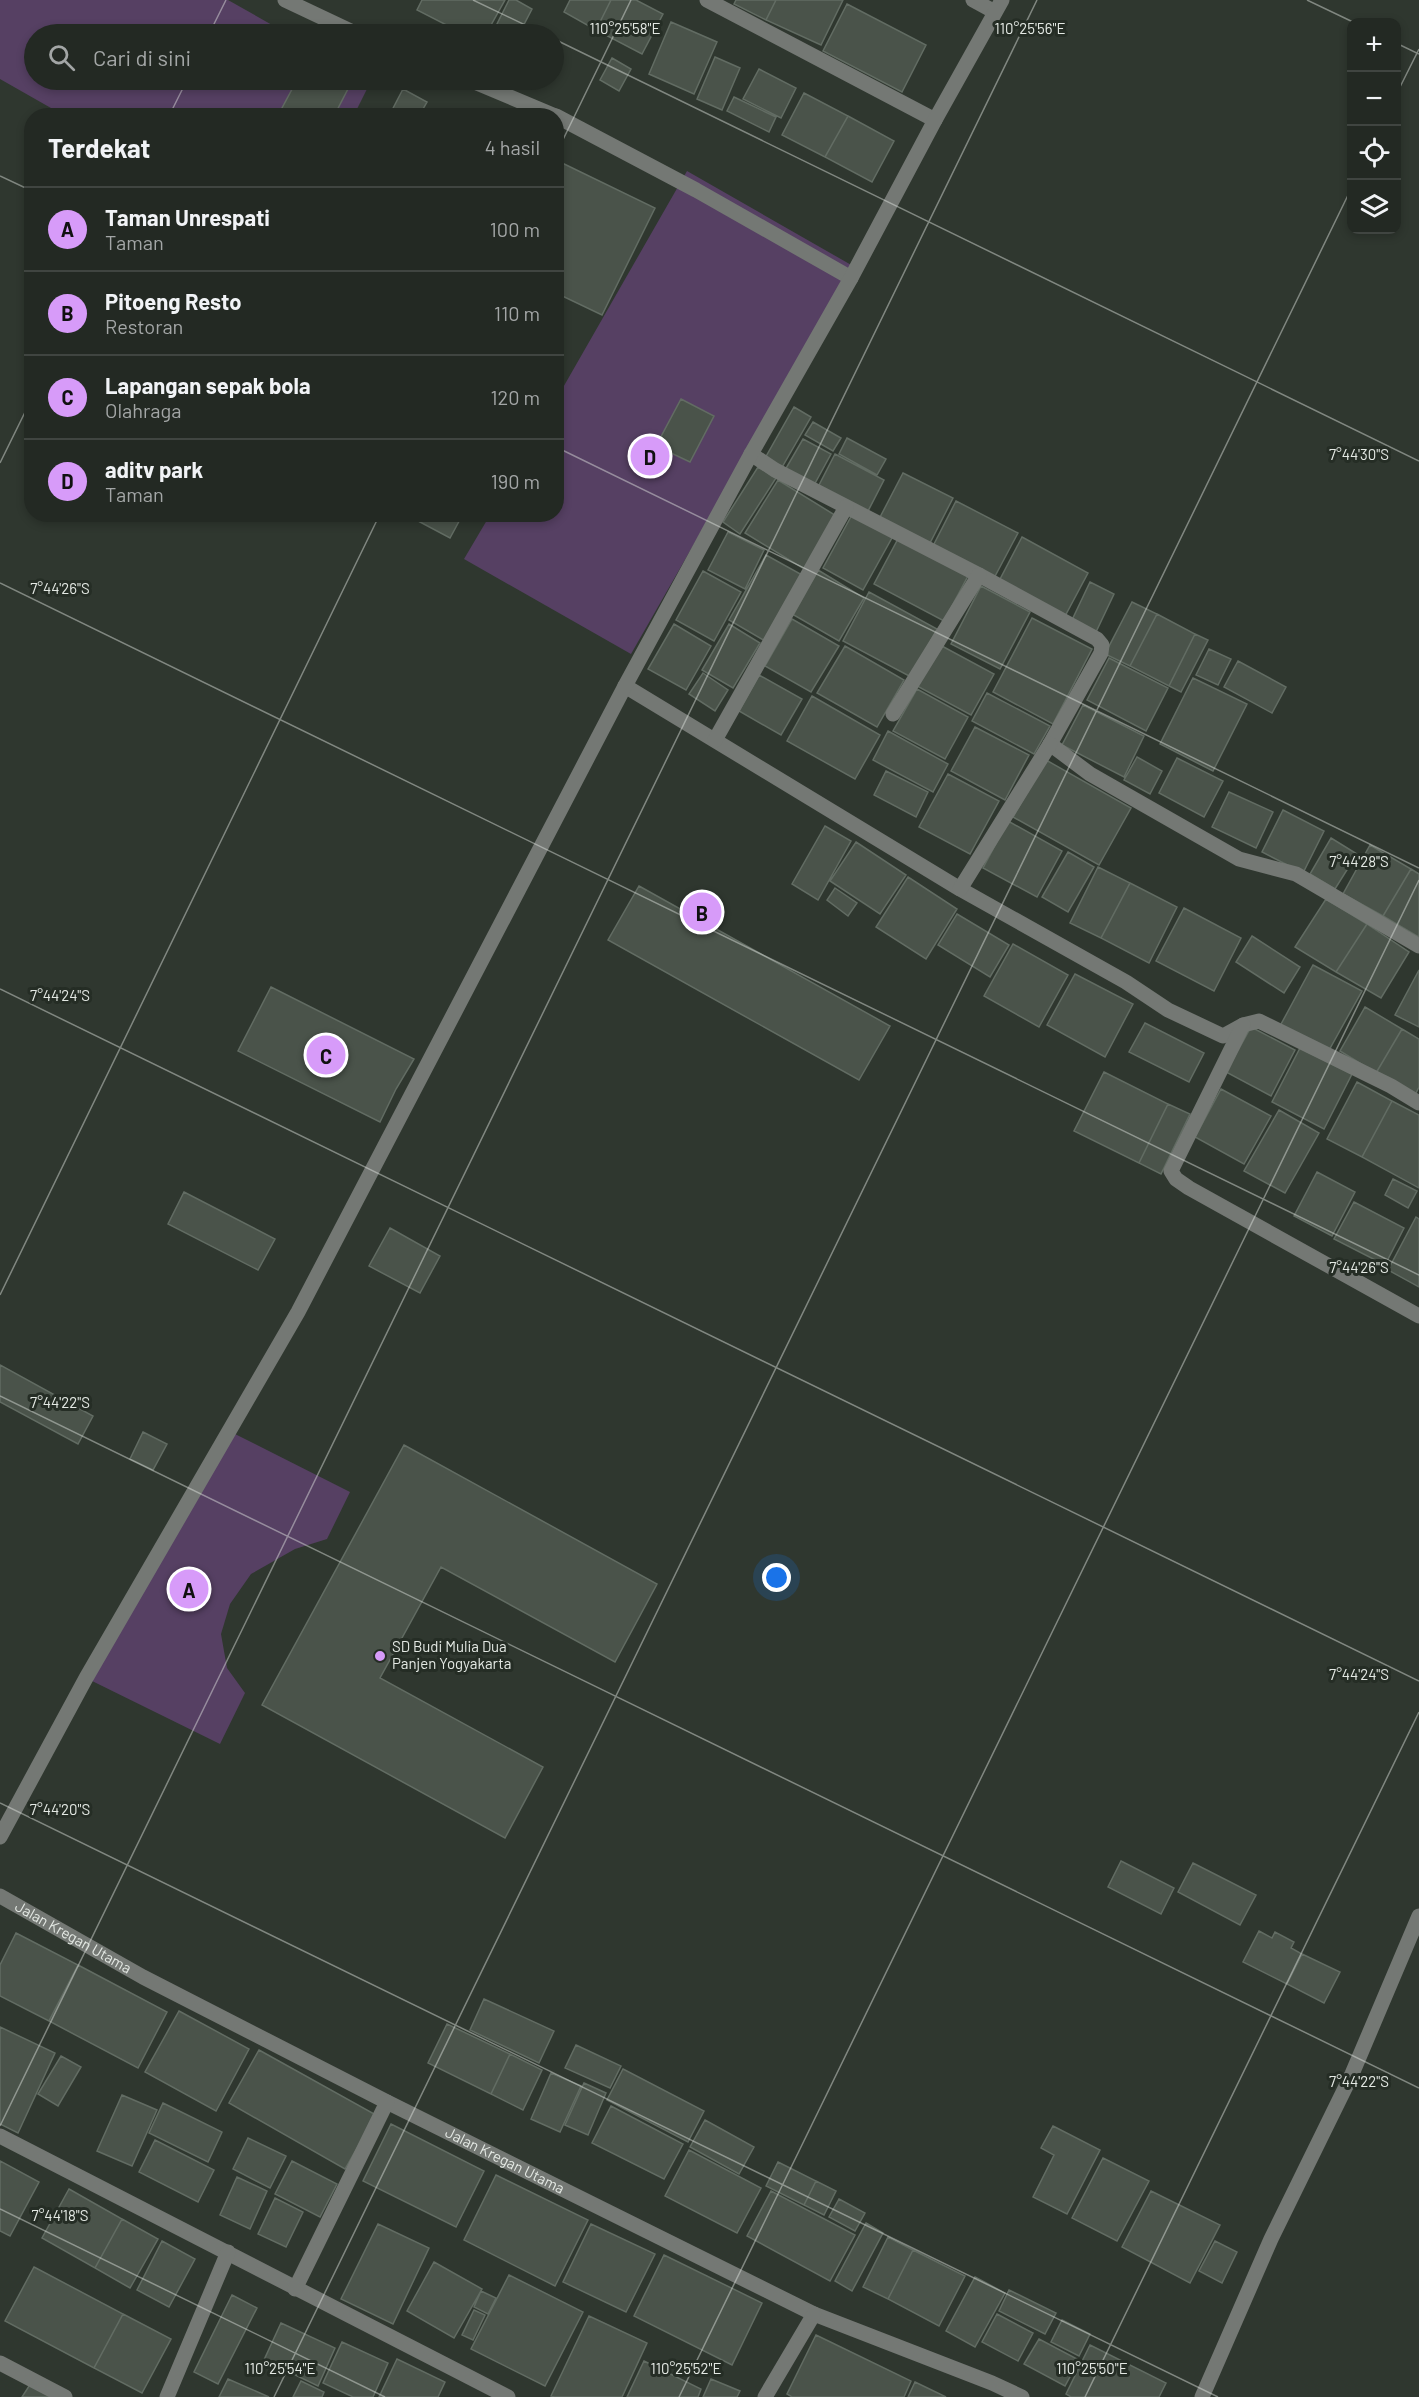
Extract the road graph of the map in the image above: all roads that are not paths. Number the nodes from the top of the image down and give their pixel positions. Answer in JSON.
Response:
{"nodes":[{"id":1,"x":285,"y":0,"type":"edge"},
{"id":2,"x":707,"y":0,"type":"edge"},
{"id":3,"x":974,"y":0,"type":"edge"},
{"id":4,"x":998,"y":6,"type":"edge"},
{"id":5,"x":336,"y":24,"type":"edge"},
{"id":6,"x":494,"y":90,"type":"edge"},
{"id":7,"x":537,"y":108,"type":"edge"},
{"id":8,"x":564,"y":120,"type":"edge"},
{"id":9,"x":935,"y":120,"type":"junction"},
{"id":10,"x":851,"y":278,"type":"junction"},
{"id":11,"x":751,"y":454,"type":"junction"},
{"id":12,"x":846,"y":507,"type":"junction"},
{"id":13,"x":979,"y":575,"type":"junction"},
{"id":14,"x":625,"y":686,"type":"junction"},
{"id":15,"x":892,"y":714,"type":"dead end"},
{"id":16,"x":715,"y":740,"type":"junction"},
{"id":17,"x":1050,"y":744,"type":"junction"},
{"id":18,"x":960,"y":889,"type":"junction"},
{"id":19,"x":1419,"y":946,"type":"edge"},
{"id":20,"x":1243,"y":1025,"type":"junction"},
{"id":21,"x":1419,"y":1103,"type":"edge"},
{"id":22,"x":1419,"y":1316,"type":"edge"},
{"id":23,"x":0,"y":1837,"type":"edge"},
{"id":24,"x":0,"y":1896,"type":"edge"},
{"id":25,"x":1419,"y":1916,"type":"edge"},
{"id":26,"x":387,"y":2102,"type":"junction"},
{"id":27,"x":0,"y":2136,"type":"edge"},
{"id":28,"x":228,"y":2252,"type":"junction"},
{"id":29,"x":295,"y":2289,"type":"junction"},
{"id":30,"x":814,"y":2314,"type":"junction"},
{"id":31,"x":0,"y":2363,"type":"edge"},
{"id":32,"x":65,"y":2397,"type":"edge"},
{"id":33,"x":167,"y":2397,"type":"edge"},
{"id":34,"x":508,"y":2397,"type":"edge"},
{"id":35,"x":765,"y":2397,"type":"edge"},
{"id":36,"x":1022,"y":2397,"type":"edge"},
{"id":37,"x":1202,"y":2397,"type":"edge"}],
"edges":[{"from":1,"to":5,"type":"street"},
{"from":2,"to":9,"type":"street"},
{"from":3,"to":4,"type":"street"},
{"from":4,"to":9,"type":"street"},
{"from":6,"to":7,"type":"street"},
{"from":8,"to":10,"type":"street"},
{"from":9,"to":10,"type":"street"},
{"from":10,"to":11,"type":"street"},
{"from":11,"to":12,"type":"street"},
{"from":11,"to":14,"type":"street"},
{"from":12,"to":13,"type":"street"},
{"from":12,"to":16,"type":"street"},
{"from":13,"to":15,"type":"street"},
{"from":13,"to":17,"type":"street"},
{"from":14,"to":16,"type":"street"},
{"from":14,"to":23,"type":"street"},
{"from":16,"to":18,"type":"street"},
{"from":17,"to":18,"type":"street"},
{"from":17,"to":19,"type":"street"},
{"from":18,"to":20,"type":"street"},
{"from":20,"to":21,"type":"street"},
{"from":20,"to":22,"type":"street"},
{"from":24,"to":26,"type":"street","name":"Jalan Kregan Utama"},
{"from":25,"to":37,"type":"street"},
{"from":26,"to":29,"type":"street"},
{"from":26,"to":30,"type":"street","name":"Jalan Kregan Utama"},
{"from":27,"to":28,"type":"street"},
{"from":28,"to":29,"type":"street"},
{"from":28,"to":33,"type":"street"},
{"from":29,"to":34,"type":"street"},
{"from":30,"to":35,"type":"street"},
{"from":30,"to":36,"type":"street","name":"Jalan Kregan Utama"},
{"from":31,"to":32,"type":"street"}]}
